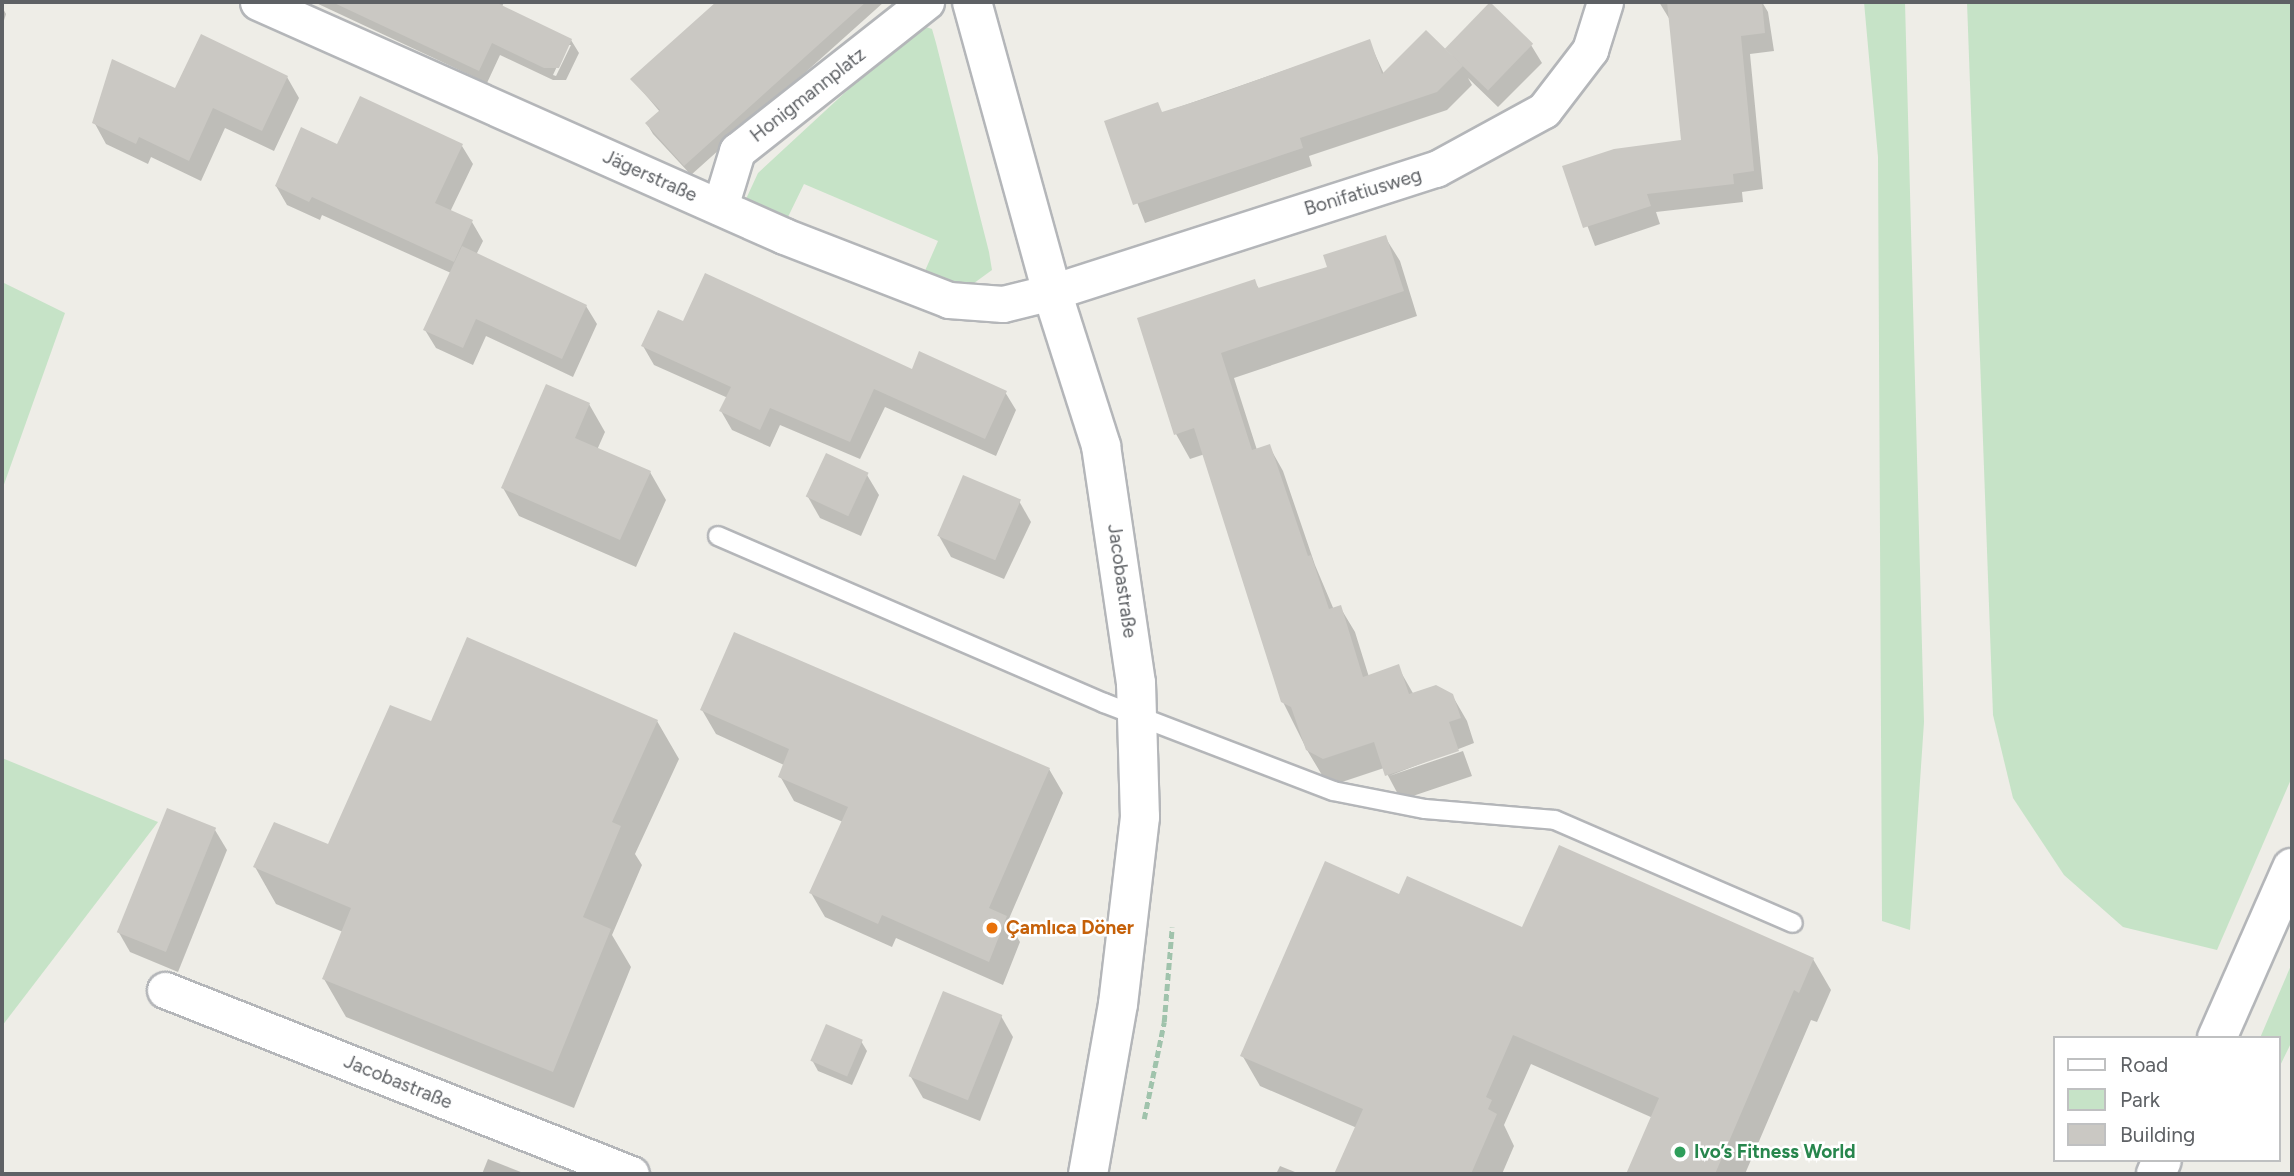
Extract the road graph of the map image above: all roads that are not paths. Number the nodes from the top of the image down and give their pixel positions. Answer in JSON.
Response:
{"nodes":[{"id":1,"x":258,"y":2,"type":"edge"},
{"id":2,"x":926,"y":2,"type":"edge"},
{"id":3,"x":972,"y":2,"type":"edge"},
{"id":4,"x":1605,"y":2,"type":"edge"},
{"id":5,"x":720,"y":207,"type":"junction"},
{"id":6,"x":1052,"y":292,"type":"junction"},
{"id":7,"x":718,"y":536,"type":"dead end"},
{"id":8,"x":1137,"y":713,"type":"junction"},
{"id":9,"x":2292,"y":869,"type":"edge"},
{"id":10,"x":1793,"y":923,"type":"dead end"},
{"id":11,"x":165,"y":990,"type":"dead end"},
{"id":12,"x":2218,"y":1036,"type":"edge"},
{"id":13,"x":631,"y":1174,"type":"edge"},
{"id":14,"x":1088,"y":1174,"type":"edge"}],
"edges":[{"from":1,"to":5,"type":"street","name":"Jägerstraße"},
{"from":2,"to":5,"type":"street","name":"Honigmannplatz"},
{"from":3,"to":6,"type":"street","name":"Jacobastraße"},
{"from":4,"to":6,"type":"street","name":"Bonifatiusweg"},
{"from":5,"to":6,"type":"street","name":"Jägerstraße"},
{"from":6,"to":8,"type":"street","name":"Jacobastraße"},
{"from":7,"to":8,"type":"lane"},
{"from":8,"to":10,"type":"lane"},
{"from":8,"to":14,"type":"street","name":"Jacobastraße"},
{"from":9,"to":12,"type":"street"},
{"from":11,"to":13,"type":"street","name":"Jacobastraße"}]}
